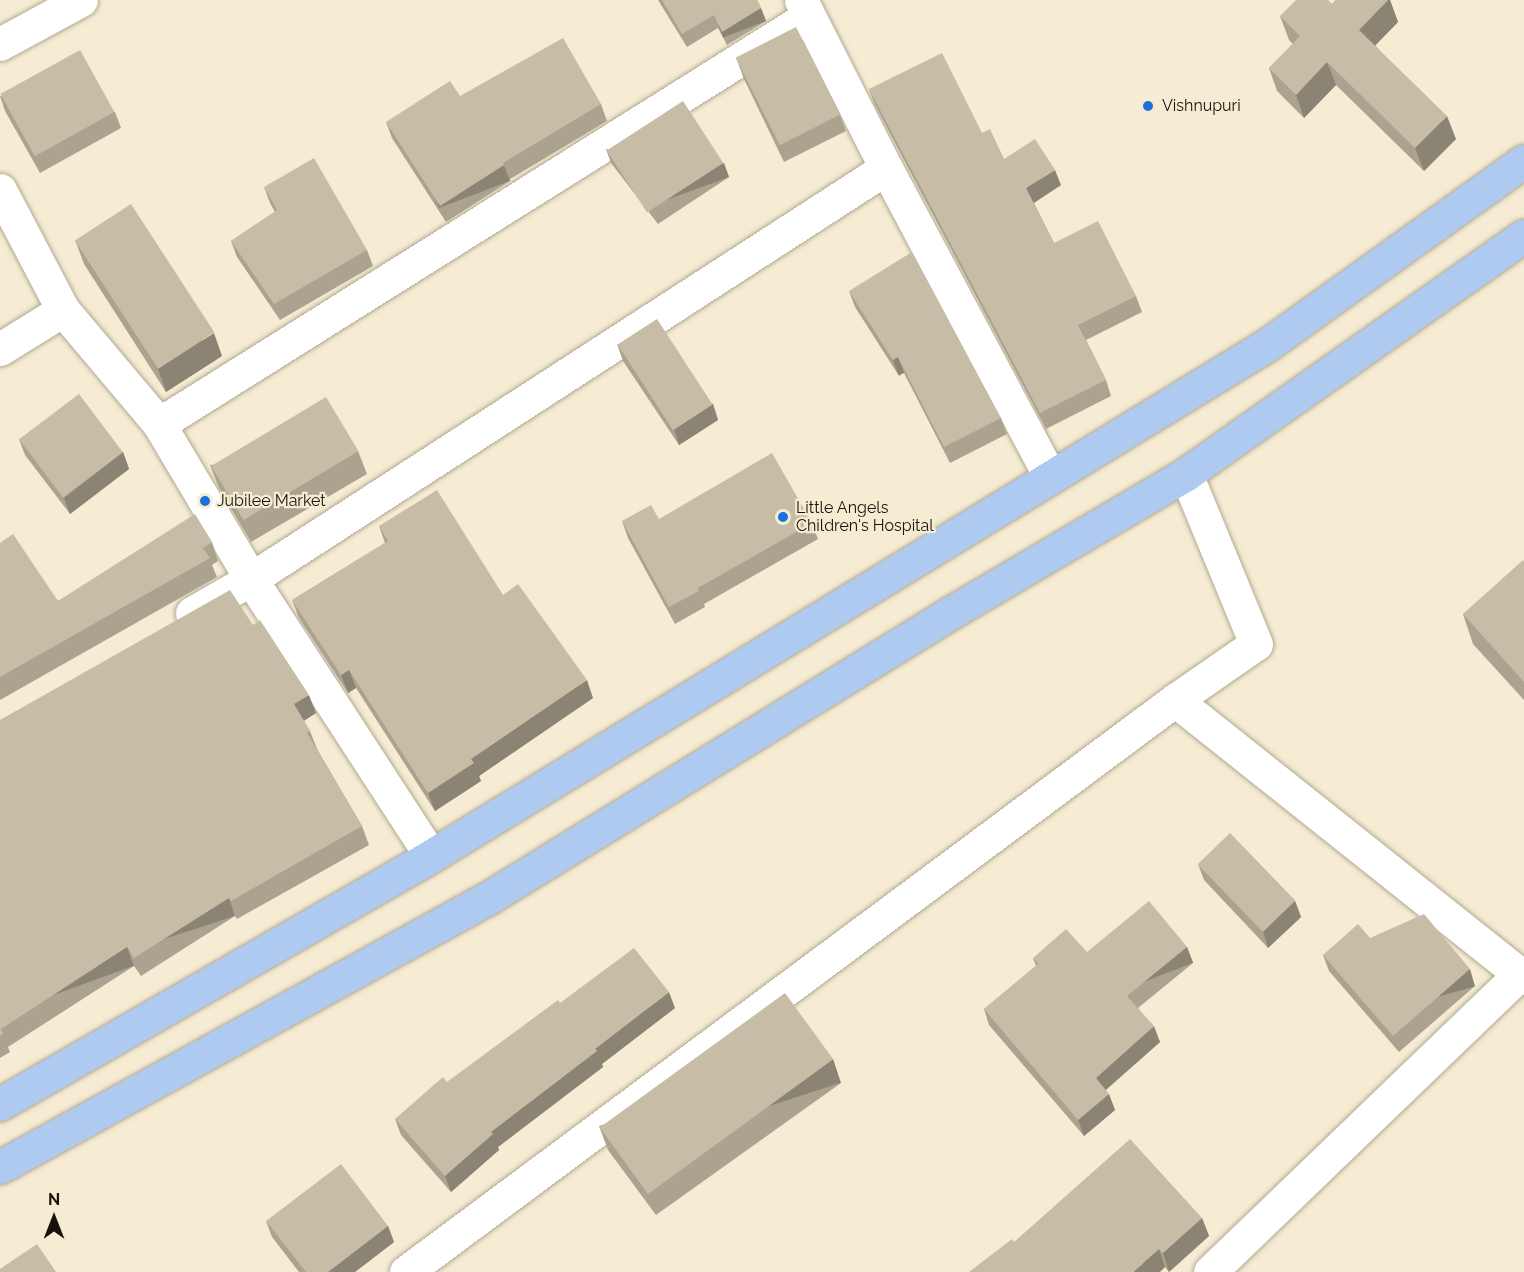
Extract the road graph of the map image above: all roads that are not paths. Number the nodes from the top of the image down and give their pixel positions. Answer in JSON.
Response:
{"nodes":[{"id":1,"x":81,"y":0,"type":"edge"},
{"id":2,"x":805,"y":8,"type":"edge"},
{"id":3,"x":0,"y":44,"type":"edge"},
{"id":4,"x":1524,"y":161,"type":"edge"},
{"id":5,"x":886,"y":168,"type":"junction"},
{"id":6,"x":0,"y":190,"type":"edge"},
{"id":7,"x":1524,"y":236,"type":"edge"},
{"id":8,"x":63,"y":310,"type":"junction"},
{"id":9,"x":0,"y":349,"type":"edge"},
{"id":10,"x":159,"y":424,"type":"junction"},
{"id":11,"x":1186,"y":474,"type":"junction"},
{"id":12,"x":1050,"y":476,"type":"junction"},
{"id":13,"x":251,"y":579,"type":"junction"},
{"id":14,"x":161,"y":630,"type":"edge"},
{"id":15,"x":1175,"y":700,"type":"junction"},
{"id":16,"x":431,"y":856,"type":"junction"},
{"id":17,"x":1522,"y":976,"type":"edge"},
{"id":18,"x":0,"y":1104,"type":"edge"},
{"id":19,"x":0,"y":1167,"type":"edge"},
{"id":20,"x":1226,"y":1267,"type":"edge"},
{"id":21,"x":406,"y":1272,"type":"edge"}],
"edges":[{"from":1,"to":3,"type":"street"},
{"from":2,"to":5,"type":"street"},
{"from":2,"to":10,"type":"street"},
{"from":4,"to":12,"type":"main road"},
{"from":5,"to":12,"type":"street"},
{"from":5,"to":13,"type":"street"},
{"from":6,"to":8,"type":"street"},
{"from":7,"to":11,"type":"main road"},
{"from":8,"to":9,"type":"street"},
{"from":8,"to":10,"type":"street"},
{"from":10,"to":13,"type":"street"},
{"from":11,"to":15,"type":"street"},
{"from":11,"to":19,"type":"main road"},
{"from":12,"to":16,"type":"main road"},
{"from":13,"to":14,"type":"street"},
{"from":13,"to":16,"type":"street"},
{"from":15,"to":17,"type":"street"},
{"from":15,"to":21,"type":"street"},
{"from":16,"to":18,"type":"main road"},
{"from":17,"to":20,"type":"street"}]}
